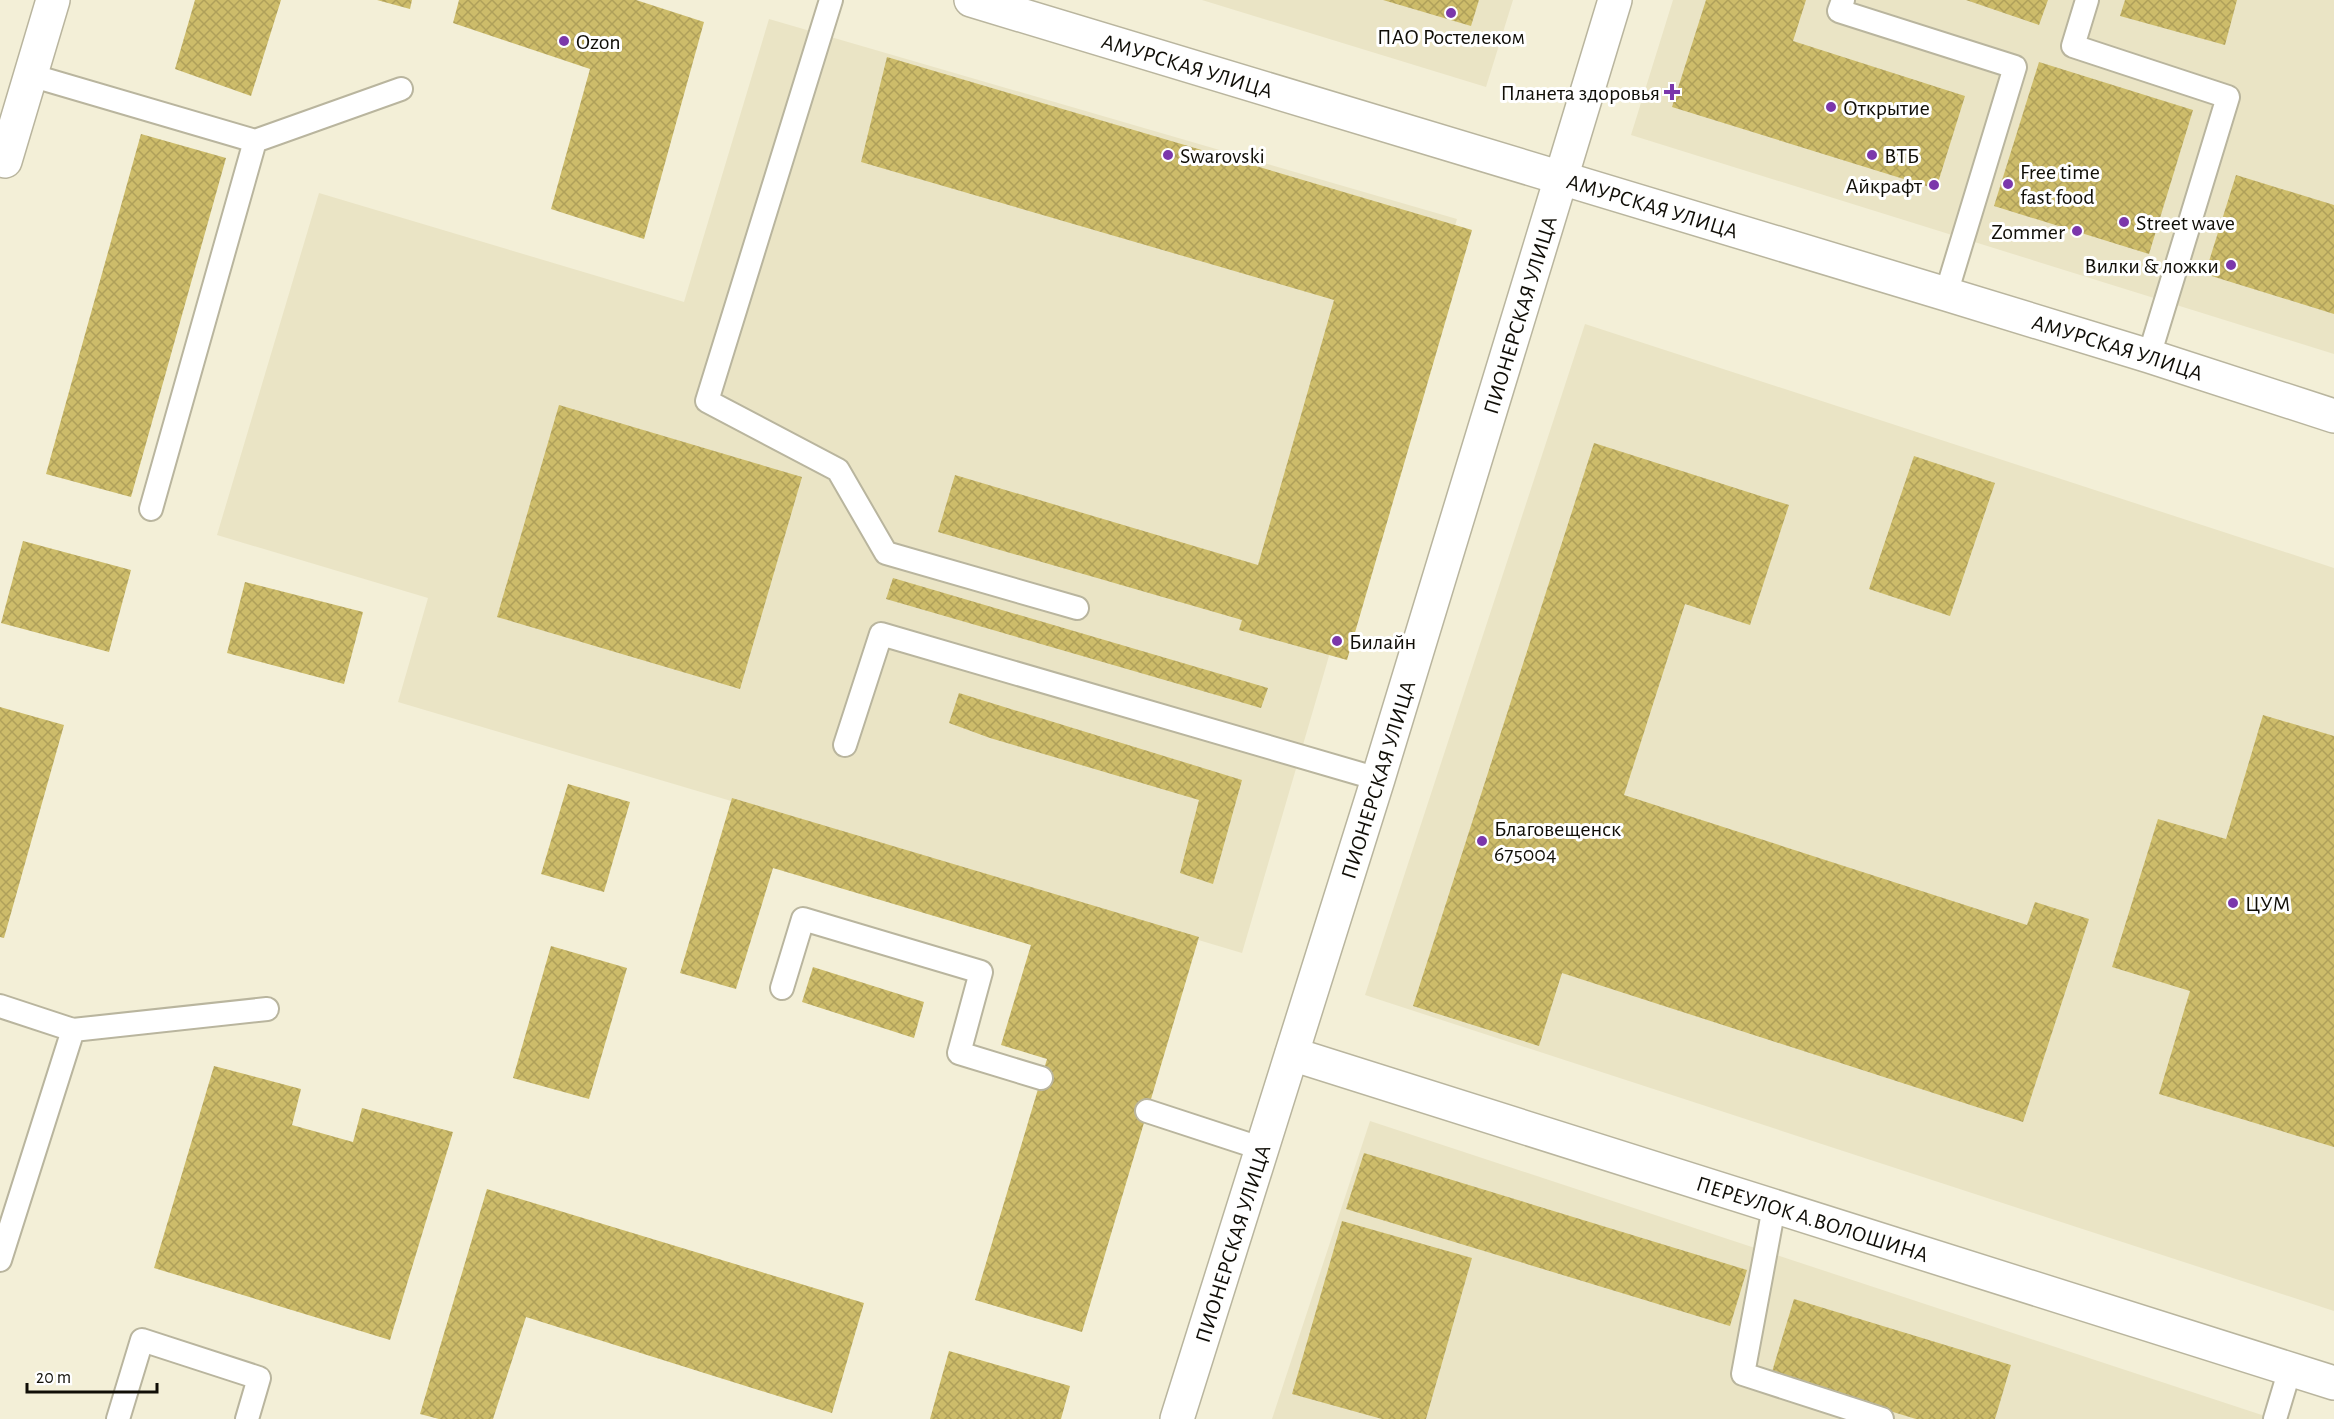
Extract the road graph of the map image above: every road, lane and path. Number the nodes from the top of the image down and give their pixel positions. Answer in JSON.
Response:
{"nodes":[{"id":1,"x":53,"y":0,"type":"edge"},
{"id":2,"x":831,"y":0,"type":"edge"},
{"id":3,"x":971,"y":0,"type":"edge"},
{"id":4,"x":1615,"y":0,"type":"edge"},
{"id":5,"x":1843,"y":0,"type":"edge"},
{"id":6,"x":2087,"y":0,"type":"edge"},
{"id":7,"x":30,"y":75,"type":"junction"},
{"id":8,"x":401,"y":89,"type":"dead end"},
{"id":9,"x":255,"y":141,"type":"junction"},
{"id":10,"x":3,"y":170,"type":"edge"},
{"id":11,"x":1561,"y":178,"type":"junction"},
{"id":12,"x":1946,"y":294,"type":"junction"},
{"id":13,"x":2149,"y":356,"type":"junction"},
{"id":14,"x":2334,"y":416,"type":"edge"},
{"id":15,"x":151,"y":509,"type":"dead end"},
{"id":16,"x":1077,"y":608,"type":"dead end"},
{"id":17,"x":845,"y":745,"type":"dead end"},
{"id":18,"x":1378,"y":778,"type":"junction"},
{"id":19,"x":782,"y":987,"type":"dead end"},
{"id":20,"x":0,"y":1006,"type":"edge"},
{"id":21,"x":267,"y":1009,"type":"dead end"},
{"id":22,"x":73,"y":1030,"type":"junction"},
{"id":23,"x":1292,"y":1054,"type":"junction"},
{"id":24,"x":1041,"y":1078,"type":"dead end"},
{"id":25,"x":1147,"y":1111,"type":"dead end"},
{"id":26,"x":1263,"y":1149,"type":"junction"},
{"id":27,"x":1774,"y":1208,"type":"junction"},
{"id":28,"x":0,"y":1260,"type":"edge"},
{"id":29,"x":2290,"y":1369,"type":"junction"},
{"id":30,"x":2334,"y":1383,"type":"edge"},
{"id":31,"x":118,"y":1419,"type":"edge"},
{"id":32,"x":247,"y":1419,"type":"edge"},
{"id":33,"x":1177,"y":1419,"type":"edge"},
{"id":34,"x":1882,"y":1419,"type":"edge"},
{"id":35,"x":2275,"y":1419,"type":"edge"}],
"edges":[{"from":1,"to":7,"type":"street"},
{"from":2,"to":16,"type":"lane"},
{"from":3,"to":11,"type":"street","name":"АМУРСКАЯ УЛИЦА"},
{"from":4,"to":11,"type":"street","name":"ПИОНЕРСКАЯ УЛИЦА"},
{"from":5,"to":12,"type":"lane"},
{"from":6,"to":13,"type":"lane"},
{"from":7,"to":9,"type":"lane"},
{"from":7,"to":10,"type":"street"},
{"from":8,"to":9,"type":"lane"},
{"from":9,"to":15,"type":"lane"},
{"from":11,"to":12,"type":"street","name":"АМУРСКАЯ УЛИЦА"},
{"from":11,"to":18,"type":"street","name":"ПИОНЕРСКАЯ УЛИЦА"},
{"from":12,"to":13,"type":"street","name":"АМУРСКАЯ УЛИЦА"},
{"from":13,"to":14,"type":"street","name":"АМУРСКАЯ УЛИЦА"},
{"from":17,"to":18,"type":"lane"},
{"from":18,"to":23,"type":"street","name":"ПИОНЕРСКАЯ УЛИЦА"},
{"from":19,"to":24,"type":"lane"},
{"from":20,"to":22,"type":"lane"},
{"from":21,"to":22,"type":"lane"},
{"from":22,"to":28,"type":"lane"},
{"from":23,"to":26,"type":"street","name":"ПИОНЕРСКАЯ УЛИЦА"},
{"from":23,"to":27,"type":"street","name":"ПЕРЕУЛОК А.ВОЛОШИНА"},
{"from":25,"to":26,"type":"lane"},
{"from":26,"to":33,"type":"street","name":"ПИОНЕРСКАЯ УЛИЦА"},
{"from":27,"to":29,"type":"street","name":"ПЕРЕУЛОК А.ВОЛОШИНА"},
{"from":27,"to":34,"type":"lane"},
{"from":29,"to":30,"type":"street","name":"ПЕРЕУЛОК А.ВОЛОШИНА"},
{"from":29,"to":35,"type":"lane"},
{"from":31,"to":32,"type":"lane"}]}
